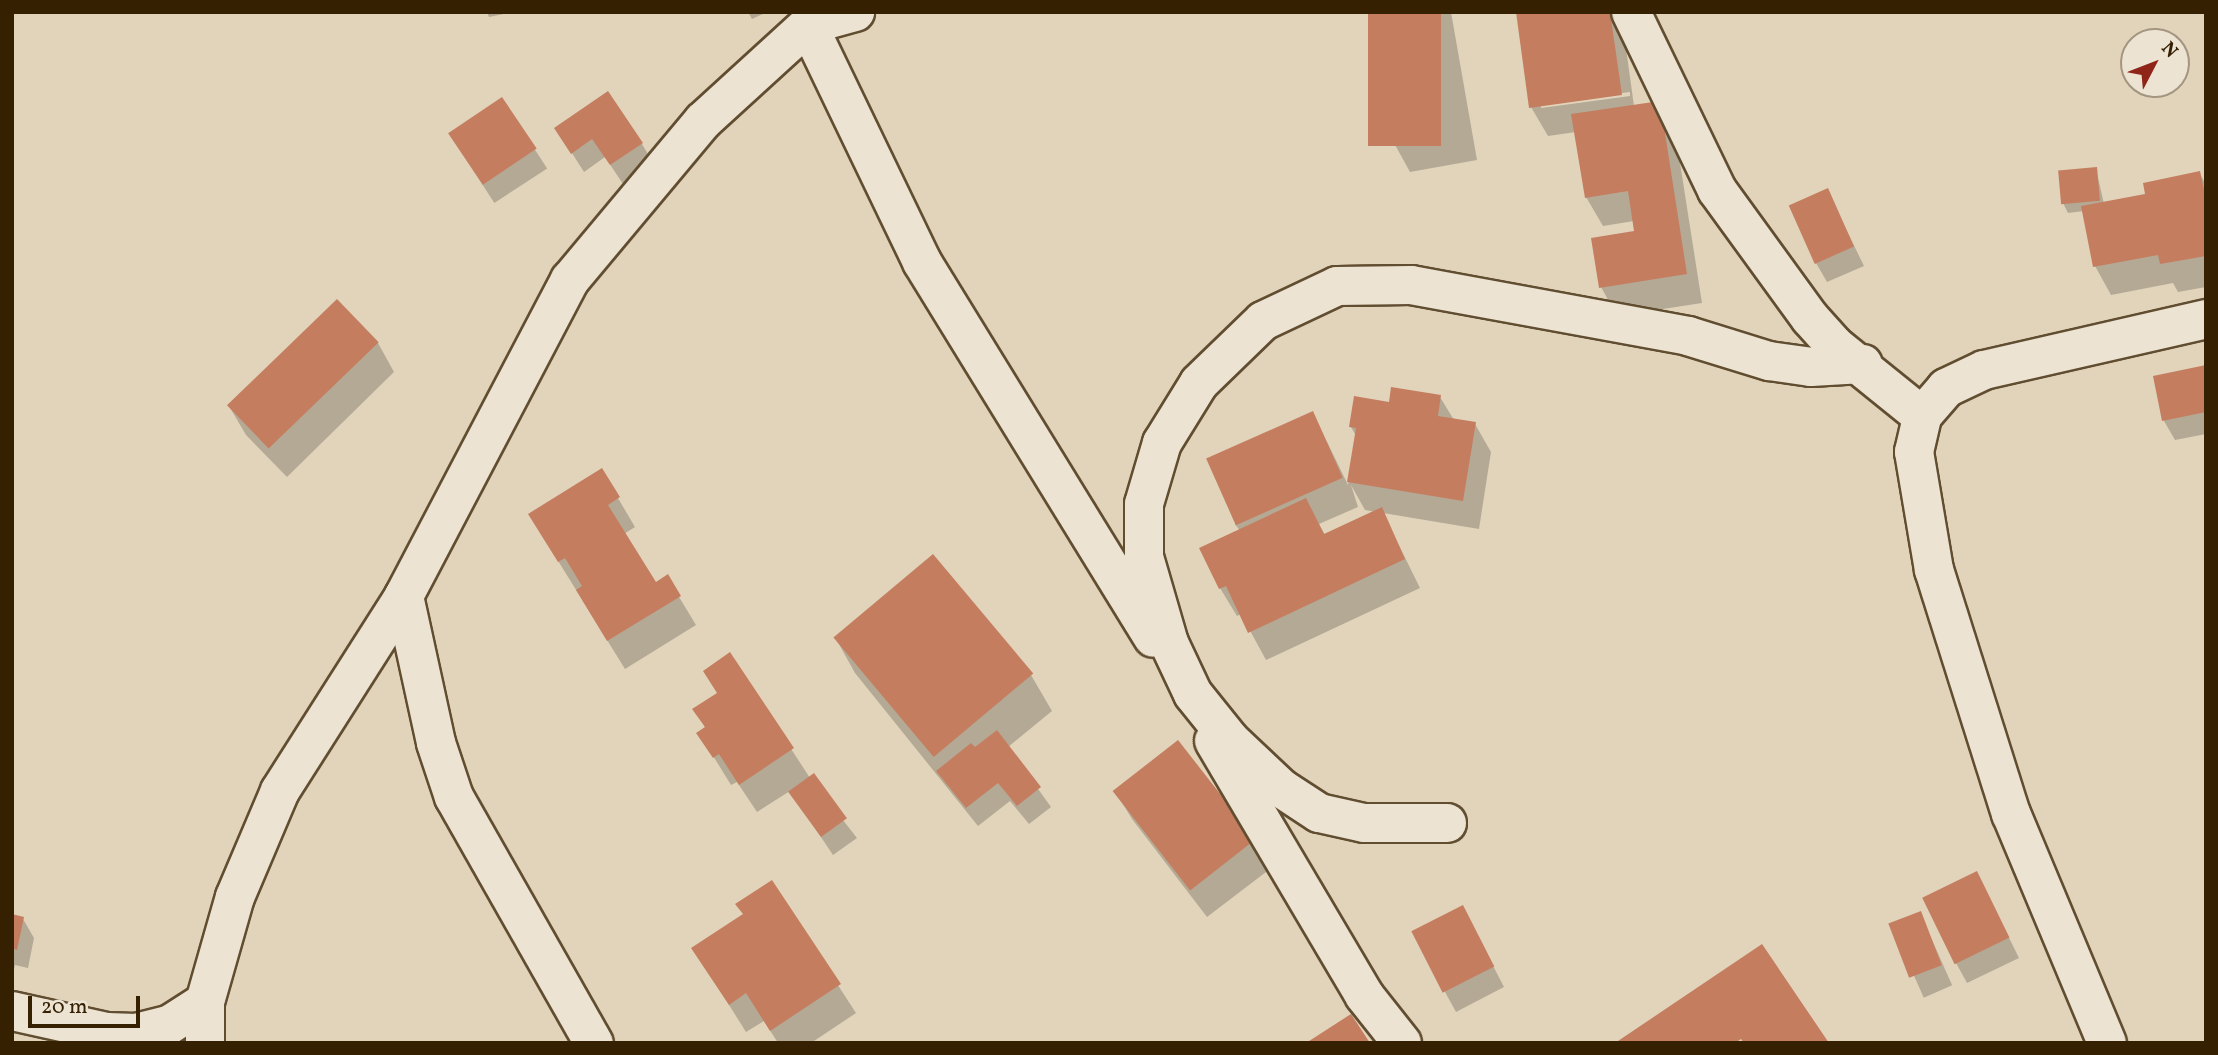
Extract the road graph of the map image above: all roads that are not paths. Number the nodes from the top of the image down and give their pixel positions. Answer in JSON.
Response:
{"nodes":[{"id":1,"x":855,"y":12,"type":"edge"},
{"id":2,"x":1631,"y":12,"type":"edge"},
{"id":3,"x":808,"y":25,"type":"junction"},
{"id":4,"x":2206,"y":319,"type":"edge"},
{"id":5,"x":1863,"y":365,"type":"junction"},
{"id":6,"x":1922,"y":416,"type":"junction"},
{"id":7,"x":404,"y":596,"type":"junction"},
{"id":8,"x":1447,"y":823,"type":"dead end"},
{"id":9,"x":205,"y":1002,"type":"junction"},
{"id":10,"x":12,"y":1011,"type":"edge"},
{"id":11,"x":205,"y":1043,"type":"edge"},
{"id":12,"x":594,"y":1043,"type":"edge"},
{"id":13,"x":1402,"y":1043,"type":"edge"},
{"id":14,"x":2107,"y":1043,"type":"edge"}],
"edges":[{"from":1,"to":3,"type":"street"},
{"from":2,"to":5,"type":"street"},
{"from":3,"to":7,"type":"street"},
{"from":3,"to":13,"type":"street"},
{"from":4,"to":6,"type":"street"},
{"from":5,"to":6,"type":"street"},
{"from":5,"to":8,"type":"street"},
{"from":6,"to":14,"type":"street"},
{"from":7,"to":9,"type":"street"},
{"from":7,"to":12,"type":"street"},
{"from":9,"to":10,"type":"street"},
{"from":9,"to":11,"type":"street"}]}
